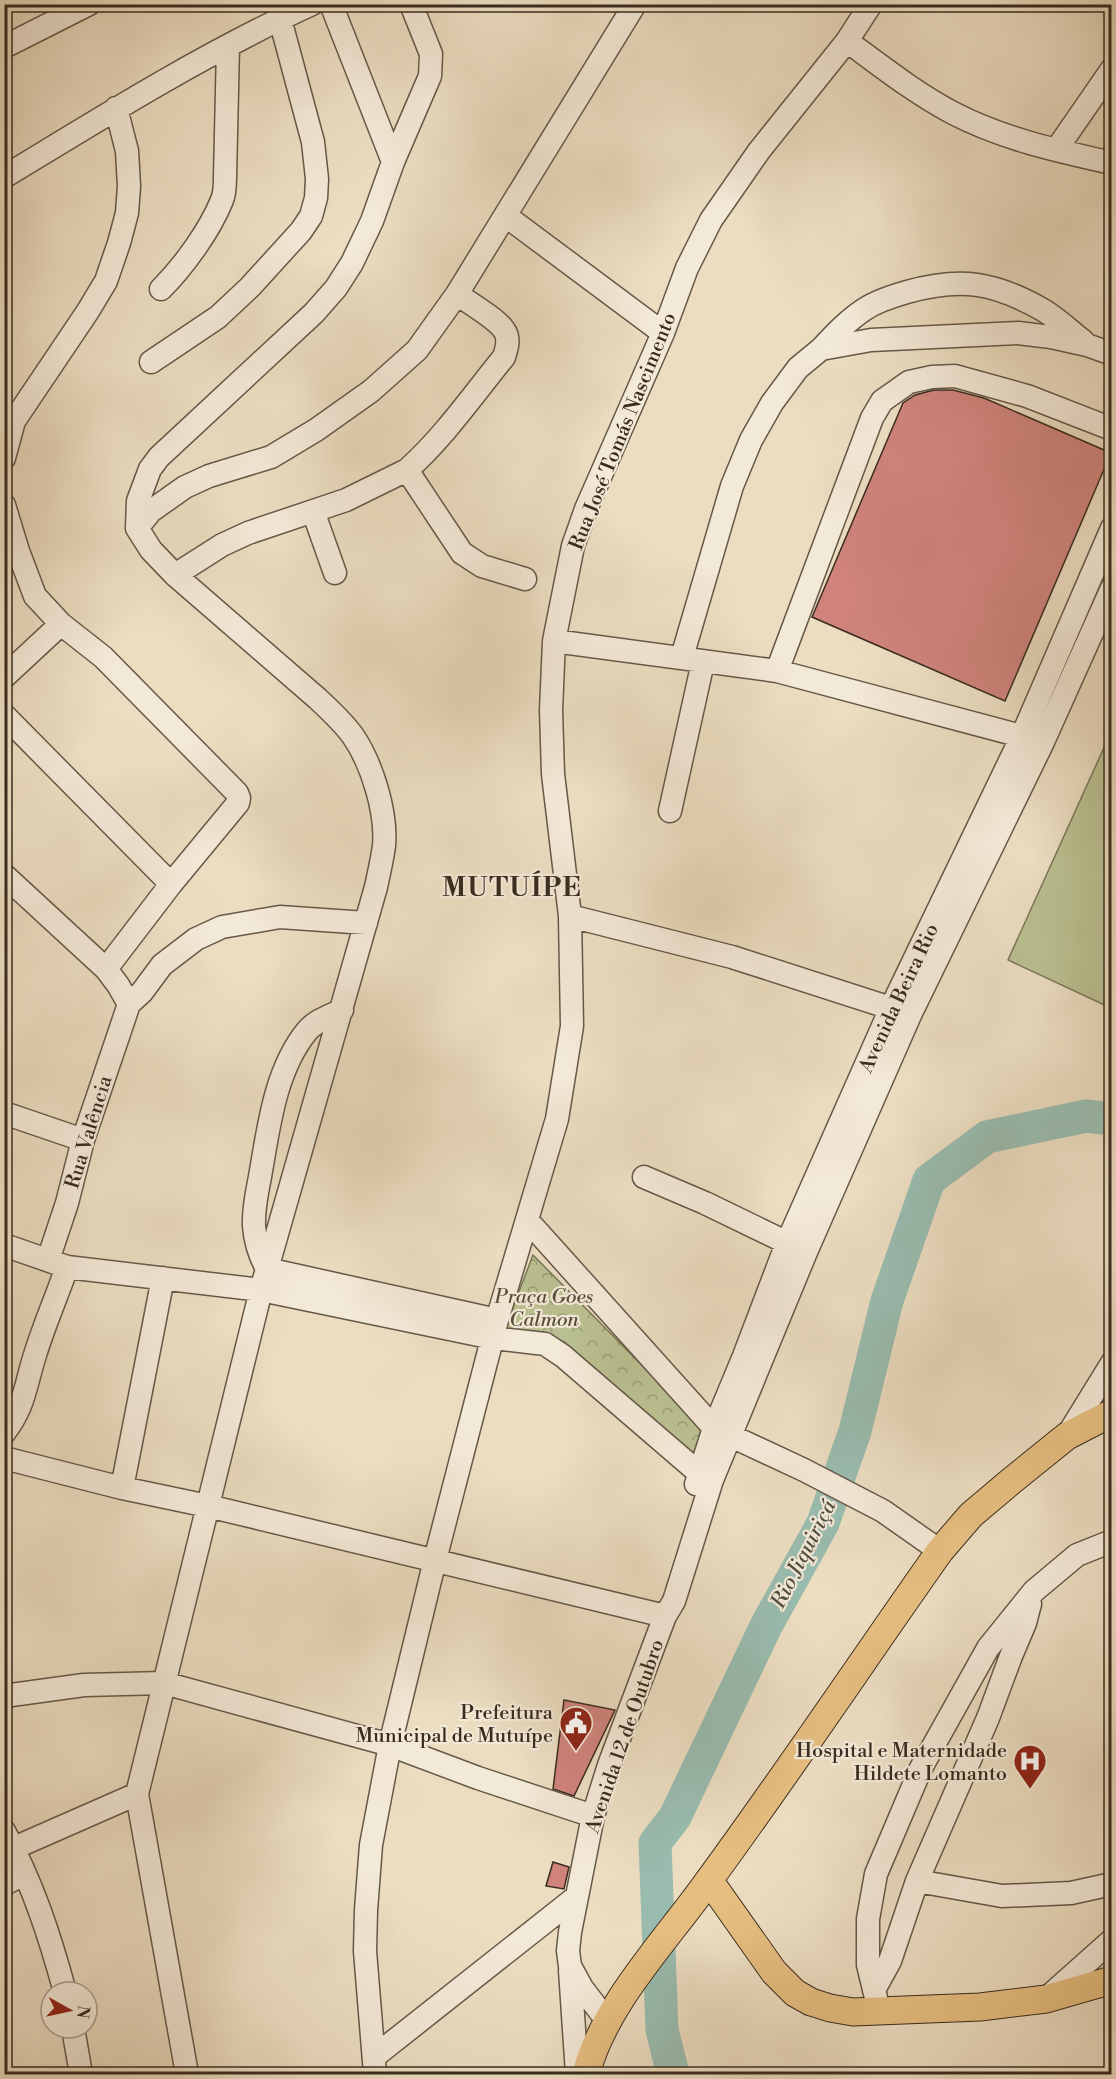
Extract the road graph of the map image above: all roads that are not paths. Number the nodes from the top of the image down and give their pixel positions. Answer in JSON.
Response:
{"nodes":[{"id":1,"x":88,"y":4,"type":"edge"},
{"id":2,"x":312,"y":4,"type":"edge"},
{"id":3,"x":331,"y":4,"type":"edge"},
{"id":4,"x":411,"y":4,"type":"edge"},
{"id":5,"x":636,"y":4,"type":"edge"},
{"id":6,"x":871,"y":4,"type":"edge"},
{"id":7,"x":280,"y":19,"type":"junction"},
{"id":8,"x":847,"y":40,"type":"junction"},
{"id":9,"x":228,"y":46,"type":"junction"},
{"id":10,"x":4,"y":47,"type":"edge"},
{"id":11,"x":1112,"y":69,"type":"edge"},
{"id":12,"x":116,"y":108,"type":"junction"},
{"id":13,"x":1056,"y":150,"type":"junction"},
{"id":14,"x":393,"y":162,"type":"junction"},
{"id":15,"x":1112,"y":163,"type":"edge"},
{"id":16,"x":4,"y":177,"type":"edge"},
{"id":17,"x":506,"y":216,"type":"junction"},
{"id":18,"x":161,"y":289,"type":"dead end"},
{"id":19,"x":458,"y":294,"type":"junction"},
{"id":20,"x":663,"y":333,"type":"junction"},
{"id":21,"x":1087,"y":345,"type":"junction"},
{"id":22,"x":821,"y":349,"type":"junction"},
{"id":23,"x":1112,"y":354,"type":"edge"},
{"id":24,"x":151,"y":362,"type":"dead end"},
{"id":25,"x":1112,"y":429,"type":"edge"},
{"id":26,"x":4,"y":458,"type":"edge"},
{"id":27,"x":407,"y":470,"type":"junction"},
{"id":28,"x":4,"y":505,"type":"edge"},
{"id":29,"x":313,"y":511,"type":"junction"},
{"id":30,"x":137,"y":528,"type":"junction"},
{"id":31,"x":1112,"y":528,"type":"edge"},
{"id":32,"x":334,"y":573,"type":"dead end"},
{"id":33,"x":175,"y":575,"type":"junction"},
{"id":34,"x":525,"y":579,"type":"dead end"},
{"id":35,"x":1112,"y":588,"type":"edge"},
{"id":36,"x":61,"y":624,"type":"junction"},
{"id":37,"x":554,"y":641,"type":"junction"},
{"id":38,"x":681,"y":657,"type":"junction"},
{"id":39,"x":703,"y":662,"type":"junction"},
{"id":40,"x":777,"y":670,"type":"junction"},
{"id":41,"x":4,"y":677,"type":"edge"},
{"id":42,"x":4,"y":715,"type":"edge"},
{"id":43,"x":1033,"y":739,"type":"junction"},
{"id":44,"x":670,"y":811,"type":"dead end"},
{"id":45,"x":4,"y":875,"type":"edge"},
{"id":46,"x":171,"y":884,"type":"junction"},
{"id":47,"x":570,"y":916,"type":"junction"},
{"id":48,"x":366,"y":923,"type":"junction"},
{"id":49,"x":106,"y":969,"type":"junction"},
{"id":50,"x":129,"y":1004,"type":"junction"},
{"id":51,"x":342,"y":1010,"type":"junction"},
{"id":52,"x":901,"y":1012,"type":"junction"},
{"id":53,"x":4,"y":1113,"type":"edge"},
{"id":54,"x":83,"y":1140,"type":"junction"},
{"id":55,"x":644,"y":1177,"type":"dead end"},
{"id":56,"x":528,"y":1221,"type":"junction"},
{"id":57,"x":4,"y":1245,"type":"edge"},
{"id":58,"x":796,"y":1247,"type":"junction"},
{"id":59,"x":58,"y":1264,"type":"junction"},
{"id":60,"x":163,"y":1278,"type":"junction"},
{"id":61,"x":264,"y":1280,"type":"junction"},
{"id":62,"x":495,"y":1329,"type":"junction"},
{"id":63,"x":1112,"y":1363,"type":"edge"},
{"id":64,"x":1112,"y":1413,"type":"edge"},
{"id":65,"x":722,"y":1432,"type":"junction"},
{"id":66,"x":4,"y":1433,"type":"edge"},
{"id":67,"x":1067,"y":1436,"type":"junction"},
{"id":68,"x":4,"y":1458,"type":"edge"},
{"id":69,"x":705,"y":1477,"type":"junction"},
{"id":70,"x":122,"y":1488,"type":"junction"},
{"id":71,"x":208,"y":1506,"type":"junction"},
{"id":72,"x":1112,"y":1541,"type":"edge"},
{"id":73,"x":940,"y":1551,"type":"junction"},
{"id":74,"x":435,"y":1560,"type":"junction"},
{"id":75,"x":1034,"y":1591,"type":"junction"},
{"id":76,"x":665,"y":1616,"type":"junction"},
{"id":77,"x":164,"y":1683,"type":"junction"},
{"id":78,"x":4,"y":1696,"type":"edge"},
{"id":79,"x":390,"y":1745,"type":"junction"},
{"id":80,"x":137,"y":1794,"type":"junction"},
{"id":81,"x":593,"y":1816,"type":"junction"},
{"id":82,"x":9,"y":1840,"type":"edge"},
{"id":83,"x":25,"y":1874,"type":"junction"},
{"id":84,"x":917,"y":1881,"type":"junction"},
{"id":85,"x":4,"y":1884,"type":"edge"},
{"id":86,"x":707,"y":1884,"type":"junction"},
{"id":87,"x":1112,"y":1884,"type":"edge"},
{"id":88,"x":575,"y":1898,"type":"junction"},
{"id":89,"x":1112,"y":1940,"type":"edge"},
{"id":90,"x":570,"y":1966,"type":"junction"},
{"id":91,"x":62,"y":1980,"type":"edge"},
{"id":92,"x":1112,"y":1980,"type":"edge"},
{"id":93,"x":1046,"y":1999,"type":"junction"},
{"id":94,"x":877,"y":2000,"type":"junction"},
{"id":95,"x":608,"y":2022,"type":"junction"},
{"id":96,"x":75,"y":2040,"type":"edge"},
{"id":97,"x":375,"y":2065,"type":"edge"},
{"id":98,"x":81,"y":2074,"type":"edge"},
{"id":99,"x":187,"y":2074,"type":"edge"},
{"id":100,"x":577,"y":2074,"type":"edge"},
{"id":101,"x":586,"y":2074,"type":"edge"}],
"edges":[{"from":1,"to":10,"type":"street"},
{"from":2,"to":7,"type":"street"},
{"from":3,"to":14,"type":"street"},
{"from":4,"to":14,"type":"street"},
{"from":5,"to":17,"type":"street"},
{"from":6,"to":8,"type":"street","name":"Rua José Tomás Nascimento"},
{"from":7,"to":9,"type":"street"},
{"from":7,"to":24,"type":"street"},
{"from":8,"to":13,"type":"street"},
{"from":8,"to":20,"type":"street","name":"Rua José Tomás Nascimento"},
{"from":9,"to":12,"type":"street"},
{"from":9,"to":18,"type":"street"},
{"from":11,"to":13,"type":"street"},
{"from":12,"to":16,"type":"street"},
{"from":12,"to":26,"type":"street"},
{"from":13,"to":15,"type":"street"},
{"from":14,"to":30,"type":"street"},
{"from":17,"to":19,"type":"street"},
{"from":17,"to":20,"type":"street"},
{"from":19,"to":27,"type":"street"},
{"from":19,"to":30,"type":"street"},
{"from":20,"to":37,"type":"street","name":"Rua José Tomás Nascimento"},
{"from":21,"to":22,"type":"street"},
{"from":21,"to":22,"type":"street"},
{"from":21,"to":23,"type":"street"},
{"from":22,"to":38,"type":"street"},
{"from":25,"to":40,"type":"street"},
{"from":27,"to":29,"type":"street"},
{"from":27,"to":34,"type":"street"},
{"from":28,"to":36,"type":"street"},
{"from":29,"to":32,"type":"street"},
{"from":29,"to":33,"type":"street"},
{"from":30,"to":33,"type":"street"},
{"from":31,"to":43,"type":"street","name":"Avenida Beira Rio"},
{"from":33,"to":48,"type":"street"},
{"from":35,"to":43,"type":"street","name":"Avenida Beira Rio"},
{"from":36,"to":41,"type":"street"},
{"from":36,"to":46,"type":"street"},
{"from":37,"to":38,"type":"street"},
{"from":37,"to":47,"type":"street","name":"Rua José Tomás Nascimento"},
{"from":38,"to":39,"type":"street"},
{"from":39,"to":40,"type":"street"},
{"from":39,"to":44,"type":"street"},
{"from":40,"to":43,"type":"street"},
{"from":42,"to":46,"type":"street"},
{"from":43,"to":52,"type":"street","name":"Avenida Beira Rio"},
{"from":45,"to":49,"type":"street"},
{"from":46,"to":49,"type":"street"},
{"from":47,"to":52,"type":"street"},
{"from":47,"to":56,"type":"street","name":"Rua José Tomás Nascimento"},
{"from":48,"to":50,"type":"street"},
{"from":48,"to":51,"type":"street"},
{"from":49,"to":50,"type":"street"},
{"from":50,"to":54,"type":"street","name":"Rua Valência"},
{"from":51,"to":61,"type":"street"},
{"from":51,"to":61,"type":"street"},
{"from":52,"to":58,"type":"street","name":"Avenida Beira Rio"},
{"from":53,"to":54,"type":"street"},
{"from":54,"to":59,"type":"street","name":"Rua Valência"},
{"from":55,"to":58,"type":"street"},
{"from":56,"to":62,"type":"street","name":"Rua José Tomás Nascimento"},
{"from":56,"to":65,"type":"street"},
{"from":57,"to":59,"type":"street"},
{"from":58,"to":65,"type":"street","name":"Avenida Beira Rio"},
{"from":59,"to":60,"type":"street"},
{"from":59,"to":66,"type":"street","name":"Rua Valência"},
{"from":60,"to":61,"type":"street"},
{"from":60,"to":70,"type":"street"},
{"from":61,"to":62,"type":"street"},
{"from":61,"to":71,"type":"street"},
{"from":62,"to":69,"type":"street"},
{"from":62,"to":74,"type":"street","name":"Rua José Tomás Nascimento"},
{"from":63,"to":67,"type":"street"},
{"from":64,"to":67,"type":"main road"},
{"from":65,"to":69,"type":"street","name":"Avenida Beira Rio"},
{"from":65,"to":73,"type":"street"},
{"from":67,"to":73,"type":"main road"},
{"from":68,"to":70,"type":"street"},
{"from":69,"to":76,"type":"street","name":"Avenida 12 de Outubro"},
{"from":70,"to":71,"type":"street"},
{"from":71,"to":74,"type":"street"},
{"from":71,"to":77,"type":"street"},
{"from":72,"to":75,"type":"street"},
{"from":73,"to":86,"type":"main road"},
{"from":74,"to":76,"type":"street"},
{"from":74,"to":79,"type":"street","name":"Rua José Tomás Nascimento"},
{"from":75,"to":84,"type":"street"},
{"from":75,"to":94,"type":"street"},
{"from":76,"to":81,"type":"street","name":"Avenida 12 de Outubro"},
{"from":77,"to":78,"type":"street"},
{"from":77,"to":79,"type":"street"},
{"from":77,"to":80,"type":"street"},
{"from":79,"to":81,"type":"street"},
{"from":79,"to":97,"type":"street","name":"Rua José Tomás Nascimento"},
{"from":80,"to":82,"type":"street"},
{"from":80,"to":99,"type":"street"},
{"from":81,"to":88,"type":"street","name":"Avenida 12 de Outubro"},
{"from":82,"to":83,"type":"street"},
{"from":83,"to":85,"type":"street"},
{"from":83,"to":91,"type":"street"},
{"from":84,"to":87,"type":"street"},
{"from":84,"to":94,"type":"street"},
{"from":86,"to":94,"type":"main road"},
{"from":86,"to":95,"type":"main road"},
{"from":88,"to":90,"type":"street","name":"Avenida 12 de Outubro"},
{"from":88,"to":97,"type":"street"},
{"from":89,"to":93,"type":"street"},
{"from":90,"to":95,"type":"street","name":"Avenida 12 de Outubro"},
{"from":90,"to":100,"type":"street"},
{"from":92,"to":93,"type":"main road"},
{"from":93,"to":94,"type":"main road"},
{"from":95,"to":101,"type":"main road"},
{"from":96,"to":98,"type":"street"}]}
